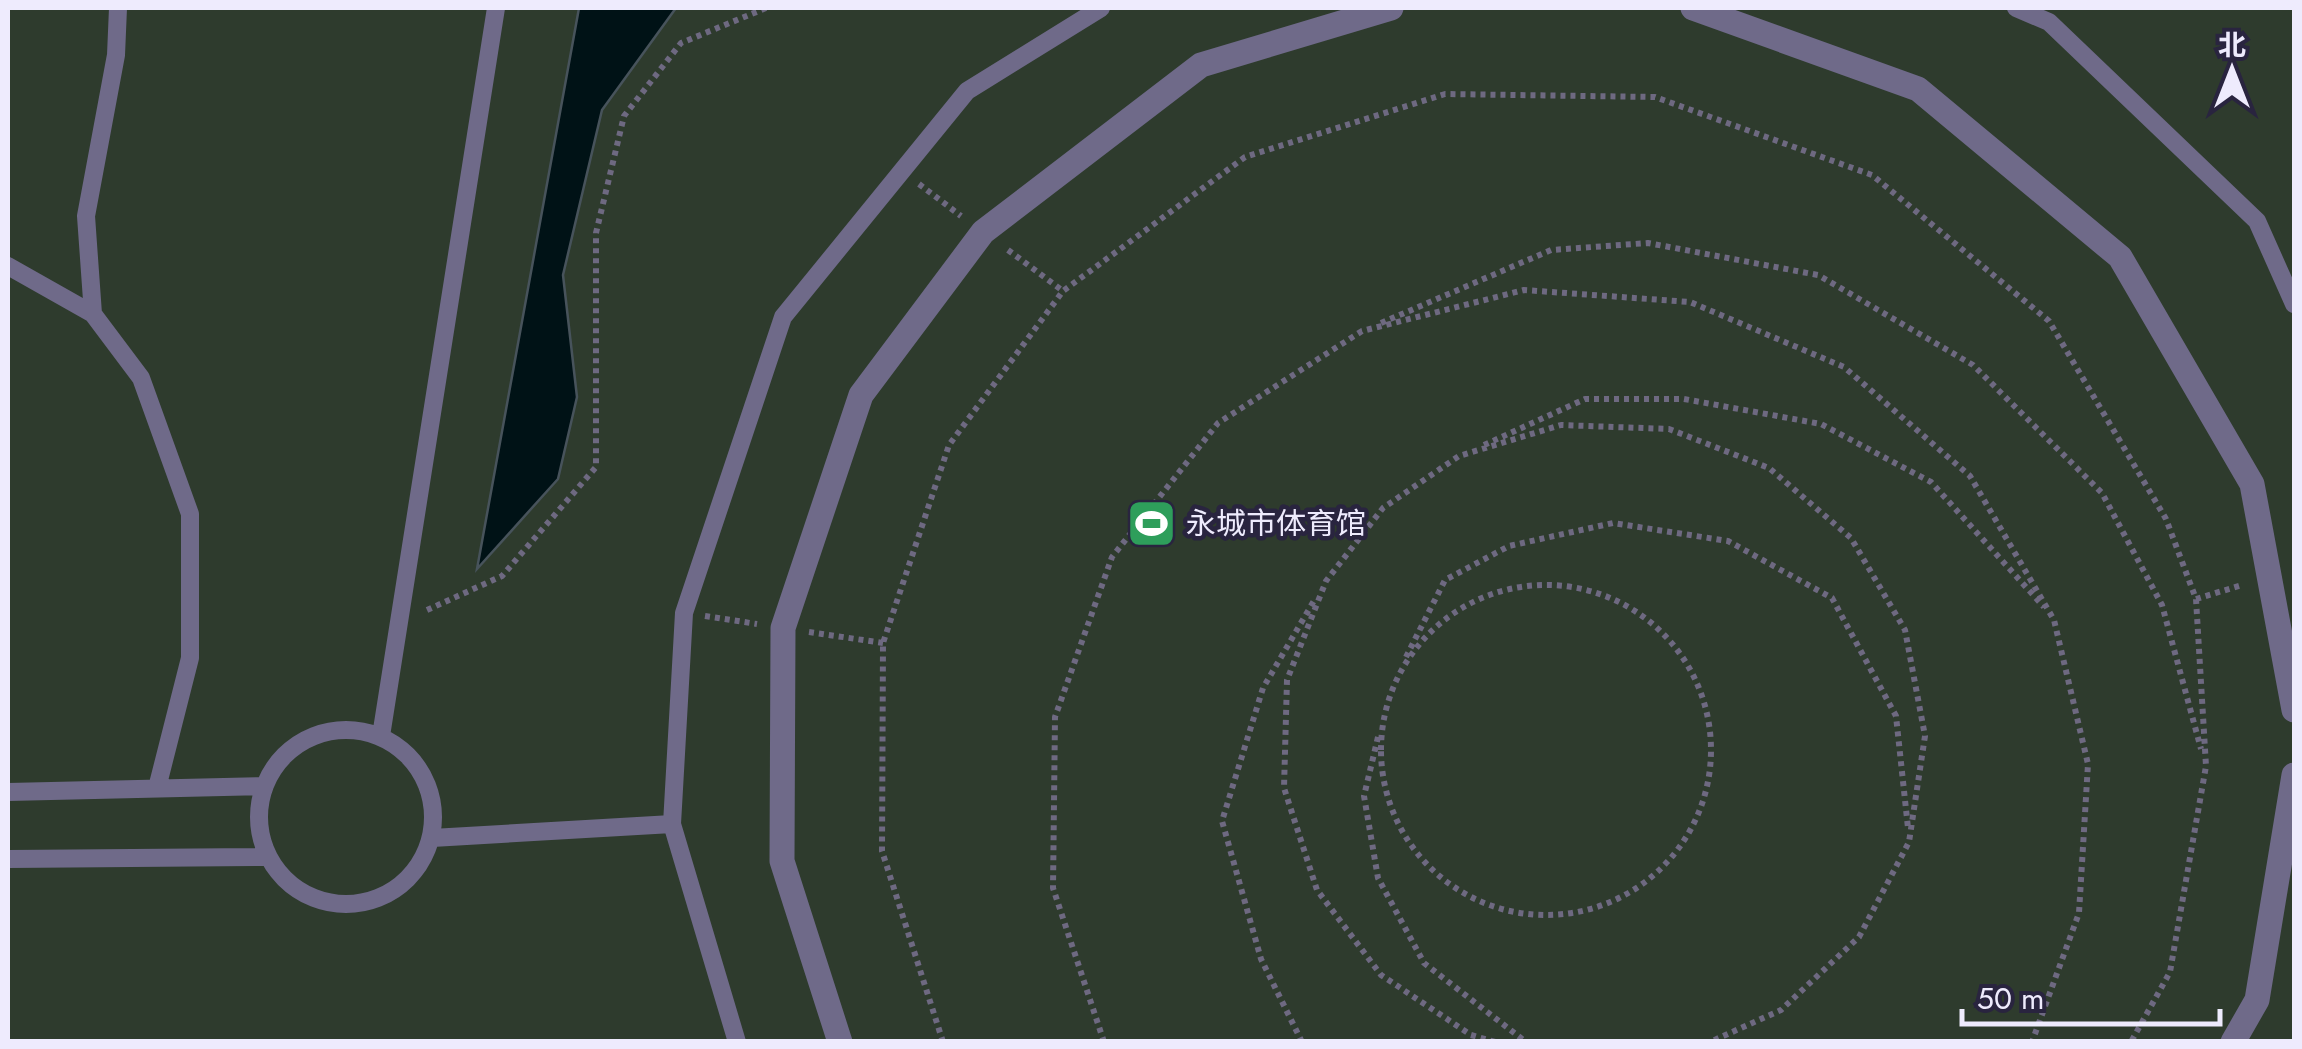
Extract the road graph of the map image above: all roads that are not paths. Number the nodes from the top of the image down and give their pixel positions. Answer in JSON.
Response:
{"nodes":[{"id":1,"x":118,"y":8,"type":"edge"},
{"id":2,"x":496,"y":8,"type":"edge"},
{"id":3,"x":1101,"y":8,"type":"edge"},
{"id":4,"x":1390,"y":8,"type":"edge"},
{"id":5,"x":1693,"y":8,"type":"edge"},
{"id":6,"x":2016,"y":8,"type":"edge"},
{"id":7,"x":8,"y":266,"type":"edge"},
{"id":8,"x":2294,"y":304,"type":"edge"},
{"id":9,"x":93,"y":314,"type":"junction"},
{"id":10,"x":2294,"y":710,"type":"edge"},
{"id":11,"x":381,"y":736,"type":"junction"},
{"id":12,"x":2294,"y":776,"type":"edge"},
{"id":13,"x":263,"y":786,"type":"junction"},
{"id":14,"x":157,"y":788,"type":"junction"},
{"id":15,"x":8,"y":792,"type":"edge"},
{"id":16,"x":672,"y":824,"type":"junction"},
{"id":17,"x":432,"y":838,"type":"junction"},
{"id":18,"x":267,"y":856,"type":"junction"},
{"id":19,"x":8,"y":859,"type":"edge"},
{"id":20,"x":736,"y":1042,"type":"edge"},
{"id":21,"x":840,"y":1042,"type":"edge"},
{"id":22,"x":2233,"y":1042,"type":"edge"}],
"edges":[{"from":1,"to":9,"type":"lane"},
{"from":2,"to":11,"type":"lane"},
{"from":3,"to":16,"type":"lane"},
{"from":4,"to":21,"type":"street"},
{"from":5,"to":10,"type":"street"},
{"from":6,"to":8,"type":"lane"},
{"from":7,"to":9,"type":"lane"},
{"from":9,"to":14,"type":"lane"},
{"from":11,"to":13,"type":"lane"},
{"from":11,"to":17,"type":"lane"},
{"from":12,"to":22,"type":"street"},
{"from":13,"to":14,"type":"lane"},
{"from":13,"to":18,"type":"lane"},
{"from":14,"to":15,"type":"lane"},
{"from":16,"to":17,"type":"lane"},
{"from":16,"to":20,"type":"lane"},
{"from":17,"to":18,"type":"lane"},
{"from":18,"to":19,"type":"lane"}]}
